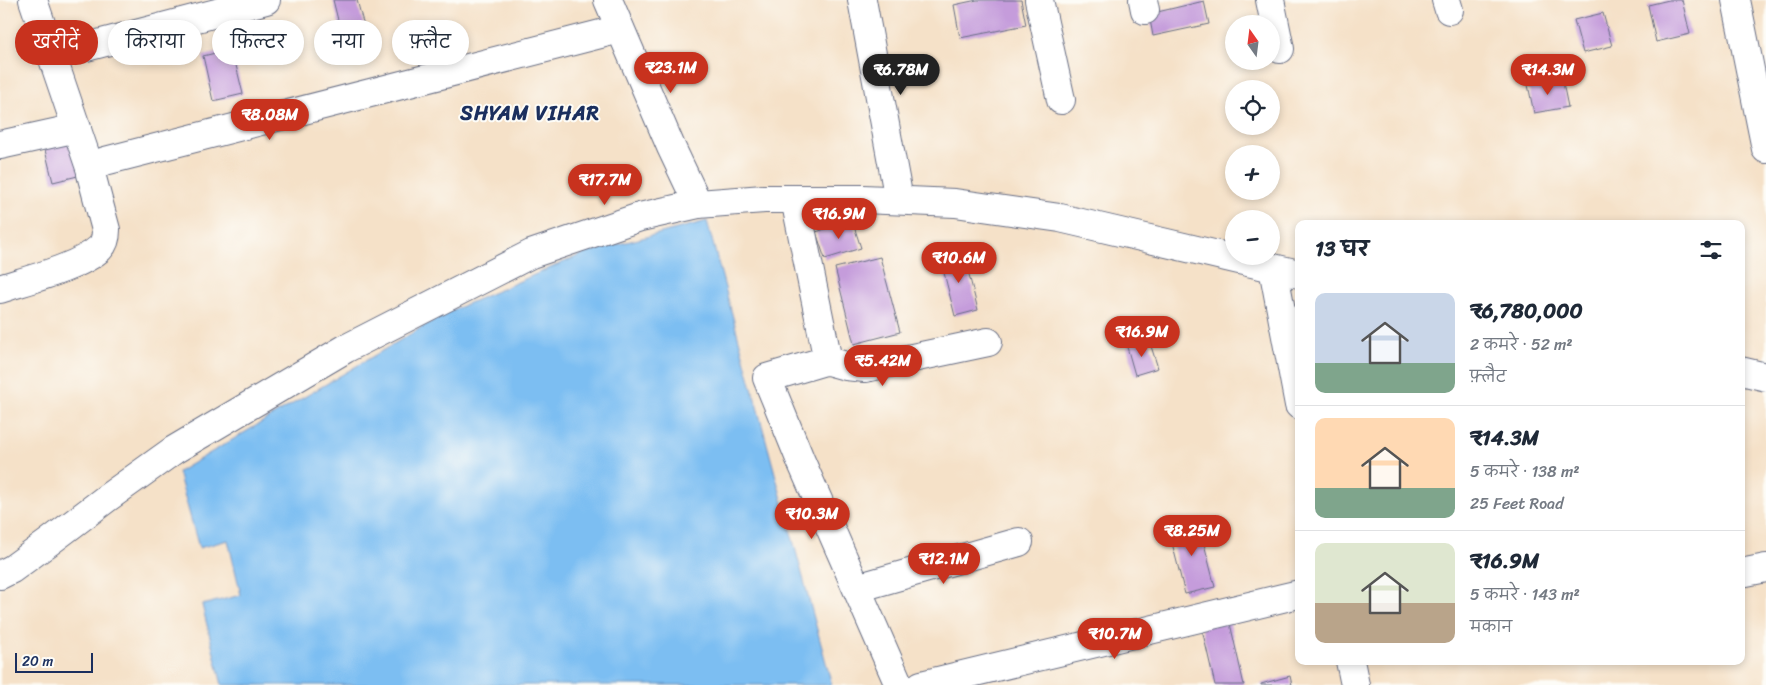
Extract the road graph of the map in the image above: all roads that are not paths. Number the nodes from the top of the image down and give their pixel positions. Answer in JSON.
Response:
{"nodes":[{"id":1,"x":32,"y":0,"type":"edge"},
{"id":2,"x":266,"y":0,"type":"edge"},
{"id":3,"x":608,"y":0,"type":"edge"},
{"id":4,"x":862,"y":0,"type":"edge"},
{"id":5,"x":1039,"y":0,"type":"edge"},
{"id":6,"x":1270,"y":0,"type":"edge"},
{"id":7,"x":1736,"y":0,"type":"edge"},
{"id":8,"x":1273,"y":15,"type":"edge"},
{"id":9,"x":39,"y":20,"type":"edge"},
{"id":10,"x":620,"y":29,"type":"junction"},
{"id":11,"x":98,"y":44,"type":"edge"},
{"id":12,"x":55,"y":65,"type":"edge"},
{"id":13,"x":1759,"y":76,"type":"edge"},
{"id":14,"x":1061,"y":100,"type":"dead end"},
{"id":15,"x":77,"y":128,"type":"junction"},
{"id":16,"x":0,"y":145,"type":"edge"},
{"id":17,"x":1766,"y":149,"type":"edge"},
{"id":18,"x":91,"y":171,"type":"junction"},
{"id":19,"x":795,"y":199,"type":"junction"},
{"id":20,"x":899,"y":200,"type":"junction"},
{"id":21,"x":698,"y":204,"type":"junction"},
{"id":22,"x":1286,"y":271,"type":"edge"},
{"id":23,"x":0,"y":289,"type":"edge"},
{"id":24,"x":988,"y":342,"type":"dead end"},
{"id":25,"x":828,"y":361,"type":"junction"},
{"id":26,"x":1295,"y":364,"type":"edge"},
{"id":27,"x":1745,"y":372,"type":"edge"},
{"id":28,"x":1766,"y":377,"type":"edge"},
{"id":29,"x":1019,"y":542,"type":"dead end"},
{"id":30,"x":1766,"y":568,"type":"edge"},
{"id":31,"x":1745,"y":572,"type":"edge"},
{"id":32,"x":0,"y":575,"type":"edge"},
{"id":33,"x":857,"y":588,"type":"junction"},
{"id":34,"x":1295,"y":595,"type":"edge"},
{"id":35,"x":1351,"y":665,"type":"edge"},
{"id":36,"x":899,"y":685,"type":"edge"},
{"id":37,"x":921,"y":685,"type":"edge"},
{"id":38,"x":1355,"y":685,"type":"edge"}],
"edges":[{"from":1,"to":9,"type":"street"},
{"from":2,"to":11,"type":"street"},
{"from":3,"to":10,"type":"street"},
{"from":4,"to":20,"type":"street"},
{"from":5,"to":14,"type":"street"},
{"from":6,"to":8,"type":"street"},
{"from":7,"to":13,"type":"street"},
{"from":10,"to":18,"type":"street"},
{"from":10,"to":21,"type":"street"},
{"from":12,"to":15,"type":"street"},
{"from":13,"to":17,"type":"street"},
{"from":15,"to":16,"type":"street"},
{"from":15,"to":18,"type":"street"},
{"from":18,"to":23,"type":"street"},
{"from":19,"to":20,"type":"street"},
{"from":19,"to":21,"type":"street"},
{"from":19,"to":25,"type":"street"},
{"from":20,"to":22,"type":"street"},
{"from":21,"to":32,"type":"street"},
{"from":22,"to":26,"type":"street"},
{"from":24,"to":25,"type":"street"},
{"from":25,"to":33,"type":"street"},
{"from":27,"to":28,"type":"street"},
{"from":29,"to":33,"type":"street"},
{"from":30,"to":31,"type":"street"},
{"from":33,"to":36,"type":"street"},
{"from":34,"to":37,"type":"street"},
{"from":35,"to":38,"type":"street"}]}
